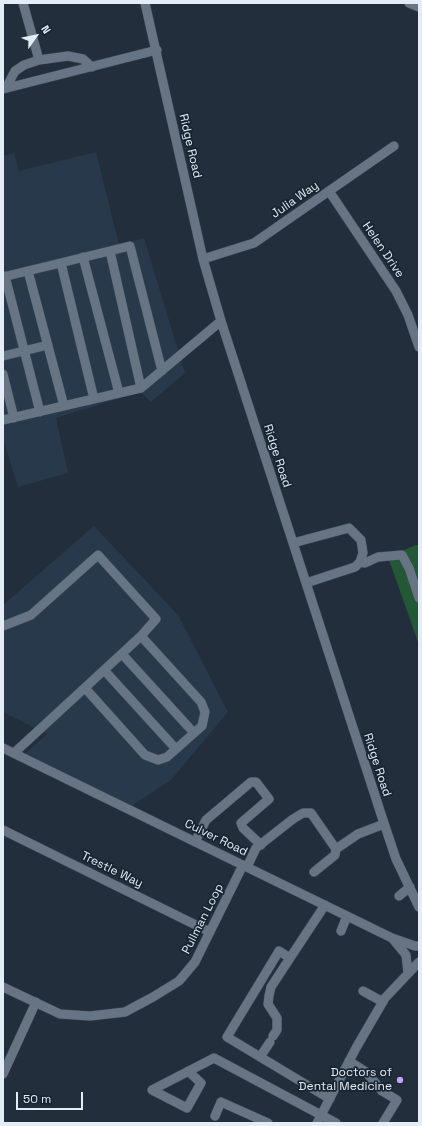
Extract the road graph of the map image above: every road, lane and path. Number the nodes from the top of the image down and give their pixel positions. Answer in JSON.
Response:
{"nodes":[{"id":1,"x":23,"y":3,"type":"edge"},
{"id":2,"x":145,"y":3,"type":"edge"},
{"id":3,"x":157,"y":50,"type":"junction"},
{"id":4,"x":39,"y":60,"type":"junction"},
{"id":5,"x":92,"y":67,"type":"junction"},
{"id":6,"x":5,"y":89,"type":"edge"},
{"id":7,"x":394,"y":146,"type":"dead end"},
{"id":8,"x":329,"y":191,"type":"junction"},
{"id":9,"x":110,"y":251,"type":"junction"},
{"id":10,"x":83,"y":258,"type":"junction"},
{"id":11,"x":203,"y":259,"type":"junction"},
{"id":12,"x":61,"y":263,"type":"junction"},
{"id":13,"x":28,"y":271,"type":"junction"},
{"id":14,"x":4,"y":276,"type":"edge"},
{"id":15,"x":221,"y":321,"type":"junction"},
{"id":16,"x":48,"y":345,"type":"junction"},
{"id":17,"x":419,"y":347,"type":"edge"},
{"id":18,"x":24,"y":351,"type":"junction"},
{"id":19,"x":3,"y":356,"type":"edge"},
{"id":20,"x":162,"y":371,"type":"junction"},
{"id":21,"x":3,"y":374,"type":"edge"},
{"id":22,"x":141,"y":388,"type":"junction"},
{"id":23,"x":119,"y":393,"type":"junction"},
{"id":24,"x":94,"y":399,"type":"junction"},
{"id":25,"x":64,"y":406,"type":"junction"},
{"id":26,"x":40,"y":412,"type":"junction"},
{"id":27,"x":14,"y":418,"type":"junction"},
{"id":28,"x":3,"y":420,"type":"edge"},
{"id":29,"x":293,"y":543,"type":"junction"},
{"id":30,"x":360,"y":562,"type":"junction"},
{"id":31,"x":306,"y":583,"type":"junction"},
{"id":32,"x":419,"y":598,"type":"edge"},
{"id":33,"x":3,"y":626,"type":"edge"},
{"id":34,"x":141,"y":636,"type":"junction"},
{"id":35,"x":122,"y":654,"type":"junction"},
{"id":36,"x":104,"y":670,"type":"junction"},
{"id":37,"x":84,"y":688,"type":"junction"},
{"id":38,"x":194,"y":733,"type":"junction"},
{"id":39,"x":3,"y":748,"type":"edge"},
{"id":40,"x":176,"y":749,"type":"junction"},
{"id":41,"x":14,"y":753,"type":"junction"},
{"id":42,"x":384,"y":824,"type":"junction"},
{"id":43,"x":3,"y":830,"type":"edge"},
{"id":44,"x":195,"y":842,"type":"junction"},
{"id":45,"x":261,"y":844,"type":"junction"},
{"id":46,"x":336,"y":849,"type":"junction"},
{"id":47,"x":245,"y":866,"type":"junction"},
{"id":48,"x":314,"y":872,"type":"dead end"},
{"id":49,"x":410,"y":887,"type":"junction"},
{"id":50,"x":399,"y":896,"type":"dead end"},
{"id":51,"x":326,"y":905,"type":"junction"},
{"id":52,"x":419,"y":907,"type":"edge"},
{"id":53,"x":347,"y":916,"type":"junction"},
{"id":54,"x":341,"y":931,"type":"dead end"},
{"id":55,"x":210,"y":932,"type":"junction"},
{"id":56,"x":392,"y":938,"type":"junction"},
{"id":57,"x":419,"y":946,"type":"edge"},
{"id":58,"x":290,"y":958,"type":"junction"},
{"id":59,"x":419,"y":962,"type":"edge"},
{"id":60,"x":408,"y":973,"type":"junction"},
{"id":61,"x":3,"y":987,"type":"edge"},
{"id":62,"x":363,"y":991,"type":"dead end"},
{"id":63,"x":36,"y":1002,"type":"junction"},
{"id":64,"x":383,"y":1002,"type":"junction"},
{"id":65,"x":260,"y":1057,"type":"junction"},
{"id":66,"x":350,"y":1061,"type":"junction"},
{"id":67,"x":188,"y":1071,"type":"junction"},
{"id":68,"x":3,"y":1074,"type":"edge"},
{"id":69,"x":330,"y":1099,"type":"junction"},
{"id":70,"x":215,"y":1116,"type":"dead end"},
{"id":71,"x":319,"y":1119,"type":"edge"},
{"id":72,"x":268,"y":1123,"type":"edge"},
{"id":73,"x":336,"y":1123,"type":"edge"},
{"id":74,"x":383,"y":1123,"type":"edge"}],
"edges":[{"from":1,"to":4,"type":"street"},
{"from":2,"to":3,"type":"street","name":"Ridge Road"},
{"from":3,"to":5,"type":"street"},
{"from":3,"to":11,"type":"street","name":"Ridge Road"},
{"from":4,"to":5,"type":"street"},
{"from":4,"to":6,"type":"street"},
{"from":5,"to":6,"type":"street"},
{"from":7,"to":8,"type":"street","name":"Julia Way"},
{"from":8,"to":11,"type":"street","name":"Julia Way"},
{"from":8,"to":17,"type":"street","name":"Helen Drive"},
{"from":9,"to":10,"type":"street"},
{"from":9,"to":20,"type":"street"},
{"from":9,"to":22,"type":"street"},
{"from":10,"to":12,"type":"street"},
{"from":10,"to":23,"type":"street"},
{"from":11,"to":15,"type":"street","name":"Ridge Road"},
{"from":12,"to":13,"type":"street"},
{"from":12,"to":24,"type":"street"},
{"from":13,"to":14,"type":"street"},
{"from":13,"to":16,"type":"street"},
{"from":14,"to":18,"type":"street"},
{"from":15,"to":20,"type":"street"},
{"from":15,"to":29,"type":"street","name":"Ridge Road"},
{"from":16,"to":18,"type":"street"},
{"from":16,"to":25,"type":"street"},
{"from":18,"to":19,"type":"street"},
{"from":18,"to":26,"type":"street"},
{"from":20,"to":22,"type":"street"},
{"from":21,"to":27,"type":"street"},
{"from":22,"to":23,"type":"street"},
{"from":23,"to":24,"type":"street"},
{"from":24,"to":25,"type":"street"},
{"from":25,"to":26,"type":"street"},
{"from":26,"to":27,"type":"street"},
{"from":27,"to":28,"type":"street"},
{"from":29,"to":30,"type":"street"},
{"from":29,"to":31,"type":"street","name":"Ridge Road"},
{"from":30,"to":31,"type":"street"},
{"from":30,"to":32,"type":"street"},
{"from":31,"to":42,"type":"street","name":"Ridge Road"},
{"from":33,"to":34,"type":"street"},
{"from":34,"to":35,"type":"street"},
{"from":34,"to":38,"type":"street"},
{"from":35,"to":36,"type":"street"},
{"from":35,"to":38,"type":"street"},
{"from":36,"to":37,"type":"street"},
{"from":36,"to":40,"type":"street"},
{"from":37,"to":40,"type":"street"},
{"from":37,"to":41,"type":"street"},
{"from":38,"to":40,"type":"street"},
{"from":39,"to":41,"type":"street","name":"Culver Road"},
{"from":41,"to":44,"type":"street","name":"Culver Road"},
{"from":42,"to":46,"type":"street"},
{"from":42,"to":49,"type":"street","name":"Ridge Road"},
{"from":43,"to":55,"type":"street","name":"Trestle Way"},
{"from":44,"to":45,"type":"street"},
{"from":44,"to":47,"type":"street","name":"Culver Road"},
{"from":45,"to":46,"type":"street","name":"Pullman Loop"},
{"from":45,"to":47,"type":"street","name":"Pullman Loop"},
{"from":46,"to":48,"type":"street"},
{"from":47,"to":51,"type":"street","name":"Culver Road"},
{"from":47,"to":55,"type":"street","name":"Pullman Loop"},
{"from":49,"to":50,"type":"street"},
{"from":49,"to":52,"type":"street","name":"Ridge Road"},
{"from":51,"to":53,"type":"street","name":"Culver Road"},
{"from":51,"to":58,"type":"street"},
{"from":53,"to":54,"type":"street"},
{"from":53,"to":56,"type":"street","name":"Culver Road"},
{"from":55,"to":63,"type":"street","name":"Pullman Loop"},
{"from":56,"to":57,"type":"street","name":"Culver Road"},
{"from":56,"to":60,"type":"street"},
{"from":58,"to":65,"type":"street"},
{"from":58,"to":65,"type":"street"},
{"from":59,"to":60,"type":"street"},
{"from":60,"to":64,"type":"street"},
{"from":61,"to":63,"type":"street","name":"Pullman Loop"},
{"from":62,"to":64,"type":"street"},
{"from":63,"to":68,"type":"street"},
{"from":64,"to":66,"type":"street"},
{"from":65,"to":69,"type":"street"},
{"from":66,"to":69,"type":"street"},
{"from":66,"to":74,"type":"street"},
{"from":67,"to":67,"type":"street"},
{"from":67,"to":71,"type":"street"},
{"from":69,"to":71,"type":"street"},
{"from":70,"to":72,"type":"street"},
{"from":71,"to":73,"type":"street"}]}
